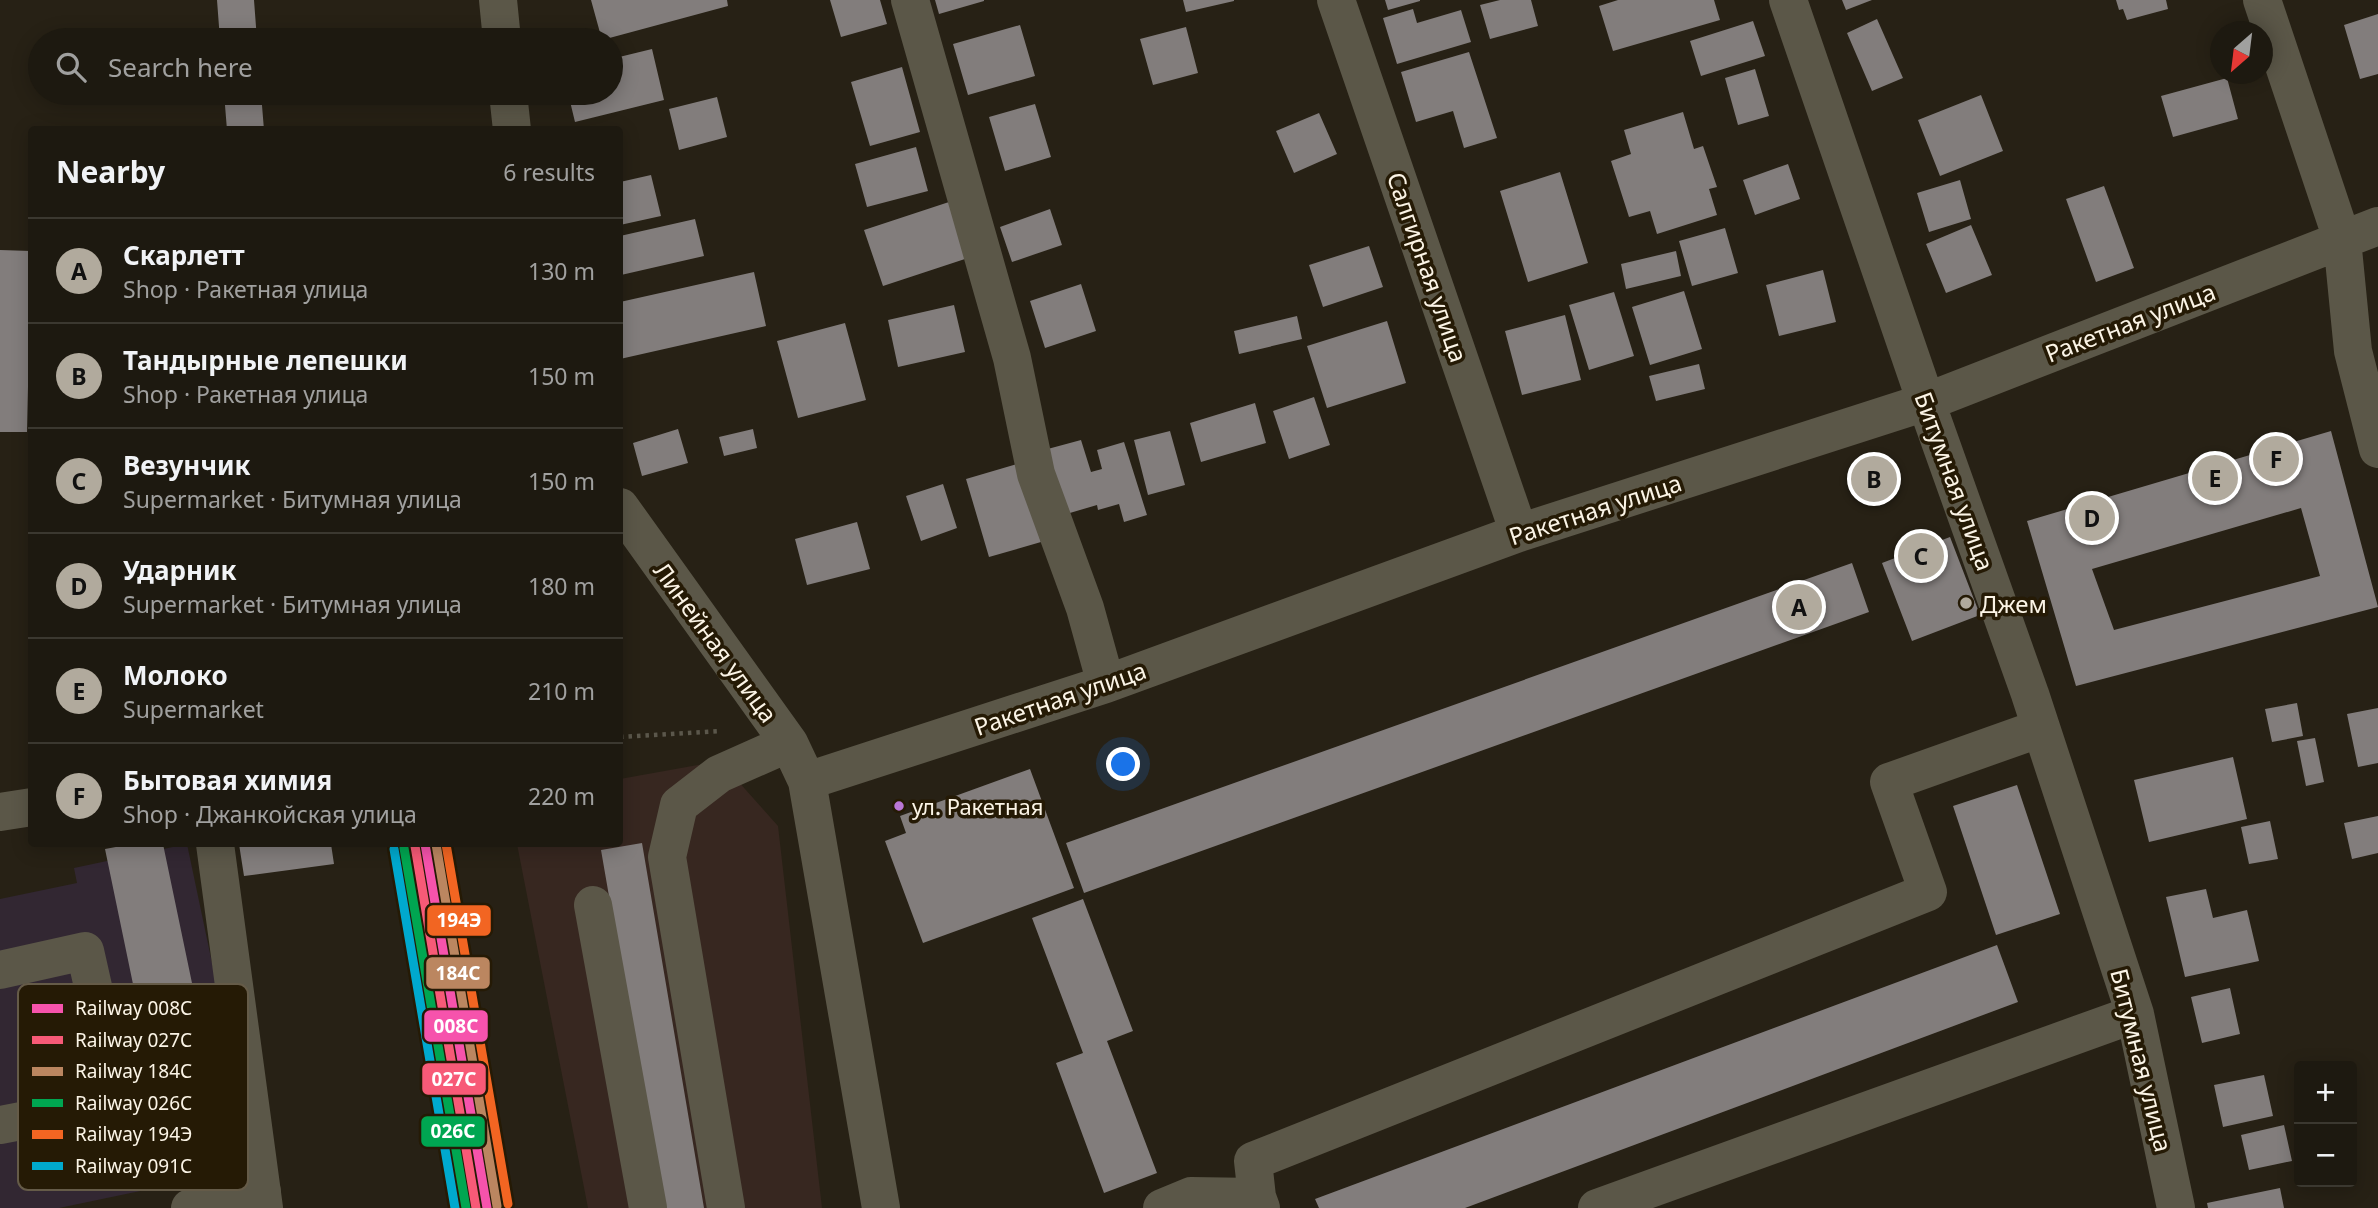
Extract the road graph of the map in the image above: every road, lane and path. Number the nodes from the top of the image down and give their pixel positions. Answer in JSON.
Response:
{"nodes":[{"id":1,"x":498,"y":0,"type":"edge"},
{"id":2,"x":911,"y":0,"type":"edge"},
{"id":3,"x":1336,"y":0,"type":"edge"},
{"id":4,"x":1788,"y":0,"type":"edge"},
{"id":5,"x":2262,"y":0,"type":"edge"},
{"id":6,"x":501,"y":28,"type":"edge"},
{"id":7,"x":509,"y":105,"type":"edge"},
{"id":8,"x":512,"y":126,"type":"edge"},
{"id":9,"x":2378,"y":226,"type":"edge"},
{"id":10,"x":2342,"y":239,"type":"junction"},
{"id":11,"x":1926,"y":402,"type":"junction"},
{"id":12,"x":2378,"y":449,"type":"edge"},
{"id":13,"x":623,"y":511,"type":"edge"},
{"id":14,"x":1520,"y":533,"type":"junction"},
{"id":15,"x":1106,"y":684,"type":"junction"},
{"id":16,"x":2041,"y":728,"type":"junction"},
{"id":17,"x":789,"y":743,"type":"junction"},
{"id":18,"x":807,"y":781,"type":"junction"},
{"id":19,"x":28,"y":808,"type":"edge"},
{"id":20,"x":0,"y":812,"type":"edge"},
{"id":21,"x":215,"y":847,"type":"edge"},
{"id":22,"x":593,"y":905,"type":"dead end"},
{"id":23,"x":0,"y":970,"type":"edge"},
{"id":24,"x":92,"y":984,"type":"edge"},
{"id":25,"x":234,"y":984,"type":"edge"},
{"id":26,"x":2136,"y":1014,"type":"junction"},
{"id":27,"x":248,"y":1089,"type":"edge"},
{"id":28,"x":18,"y":1122,"type":"edge"},
{"id":29,"x":0,"y":1125,"type":"edge"},
{"id":30,"x":263,"y":1200,"type":"edge"},
{"id":31,"x":1259,"y":1202,"type":"edge"},
{"id":32,"x":190,"y":1208,"type":"edge"},
{"id":33,"x":648,"y":1208,"type":"edge"},
{"id":34,"x":726,"y":1208,"type":"edge"},
{"id":35,"x":881,"y":1208,"type":"edge"},
{"id":36,"x":1162,"y":1208,"type":"edge"},
{"id":37,"x":1597,"y":1208,"type":"edge"},
{"id":38,"x":2176,"y":1208,"type":"edge"}],
"edges":[{"from":1,"to":6,"type":"street"},
{"from":2,"to":15,"type":"street"},
{"from":3,"to":14,"type":"street","name":"Салгирная улица"},
{"from":4,"to":11,"type":"street","name":"Битумная улица"},
{"from":5,"to":10,"type":"street"},
{"from":7,"to":8,"type":"street"},
{"from":9,"to":10,"type":"street","name":"Ракетная улица"},
{"from":10,"to":11,"type":"street","name":"Ракетная улица"},
{"from":10,"to":12,"type":"street"},
{"from":11,"to":14,"type":"street","name":"Ракетная улица"},
{"from":11,"to":16,"type":"street","name":"Битумная улица"},
{"from":13,"to":17,"type":"street","name":"Линейная улица"},
{"from":14,"to":15,"type":"street","name":"Ракетная улица"},
{"from":15,"to":18,"type":"street","name":"Ракетная улица"},
{"from":16,"to":26,"type":"street","name":"Битумная улица"},
{"from":16,"to":31,"type":"street"},
{"from":17,"to":18,"type":"street","name":"Линейная улица"},
{"from":17,"to":34,"type":"street"},
{"from":18,"to":35,"type":"street","name":"Линейная улица"},
{"from":19,"to":20,"type":"street"},
{"from":21,"to":25,"type":"street"},
{"from":22,"to":33,"type":"street"},
{"from":23,"to":24,"type":"street"},
{"from":26,"to":37,"type":"street"},
{"from":26,"to":38,"type":"street","name":"Битумная улица"},
{"from":27,"to":30,"type":"street"},
{"from":28,"to":29,"type":"street"},
{"from":30,"to":32,"type":"street"},
{"from":31,"to":36,"type":"street"}]}
